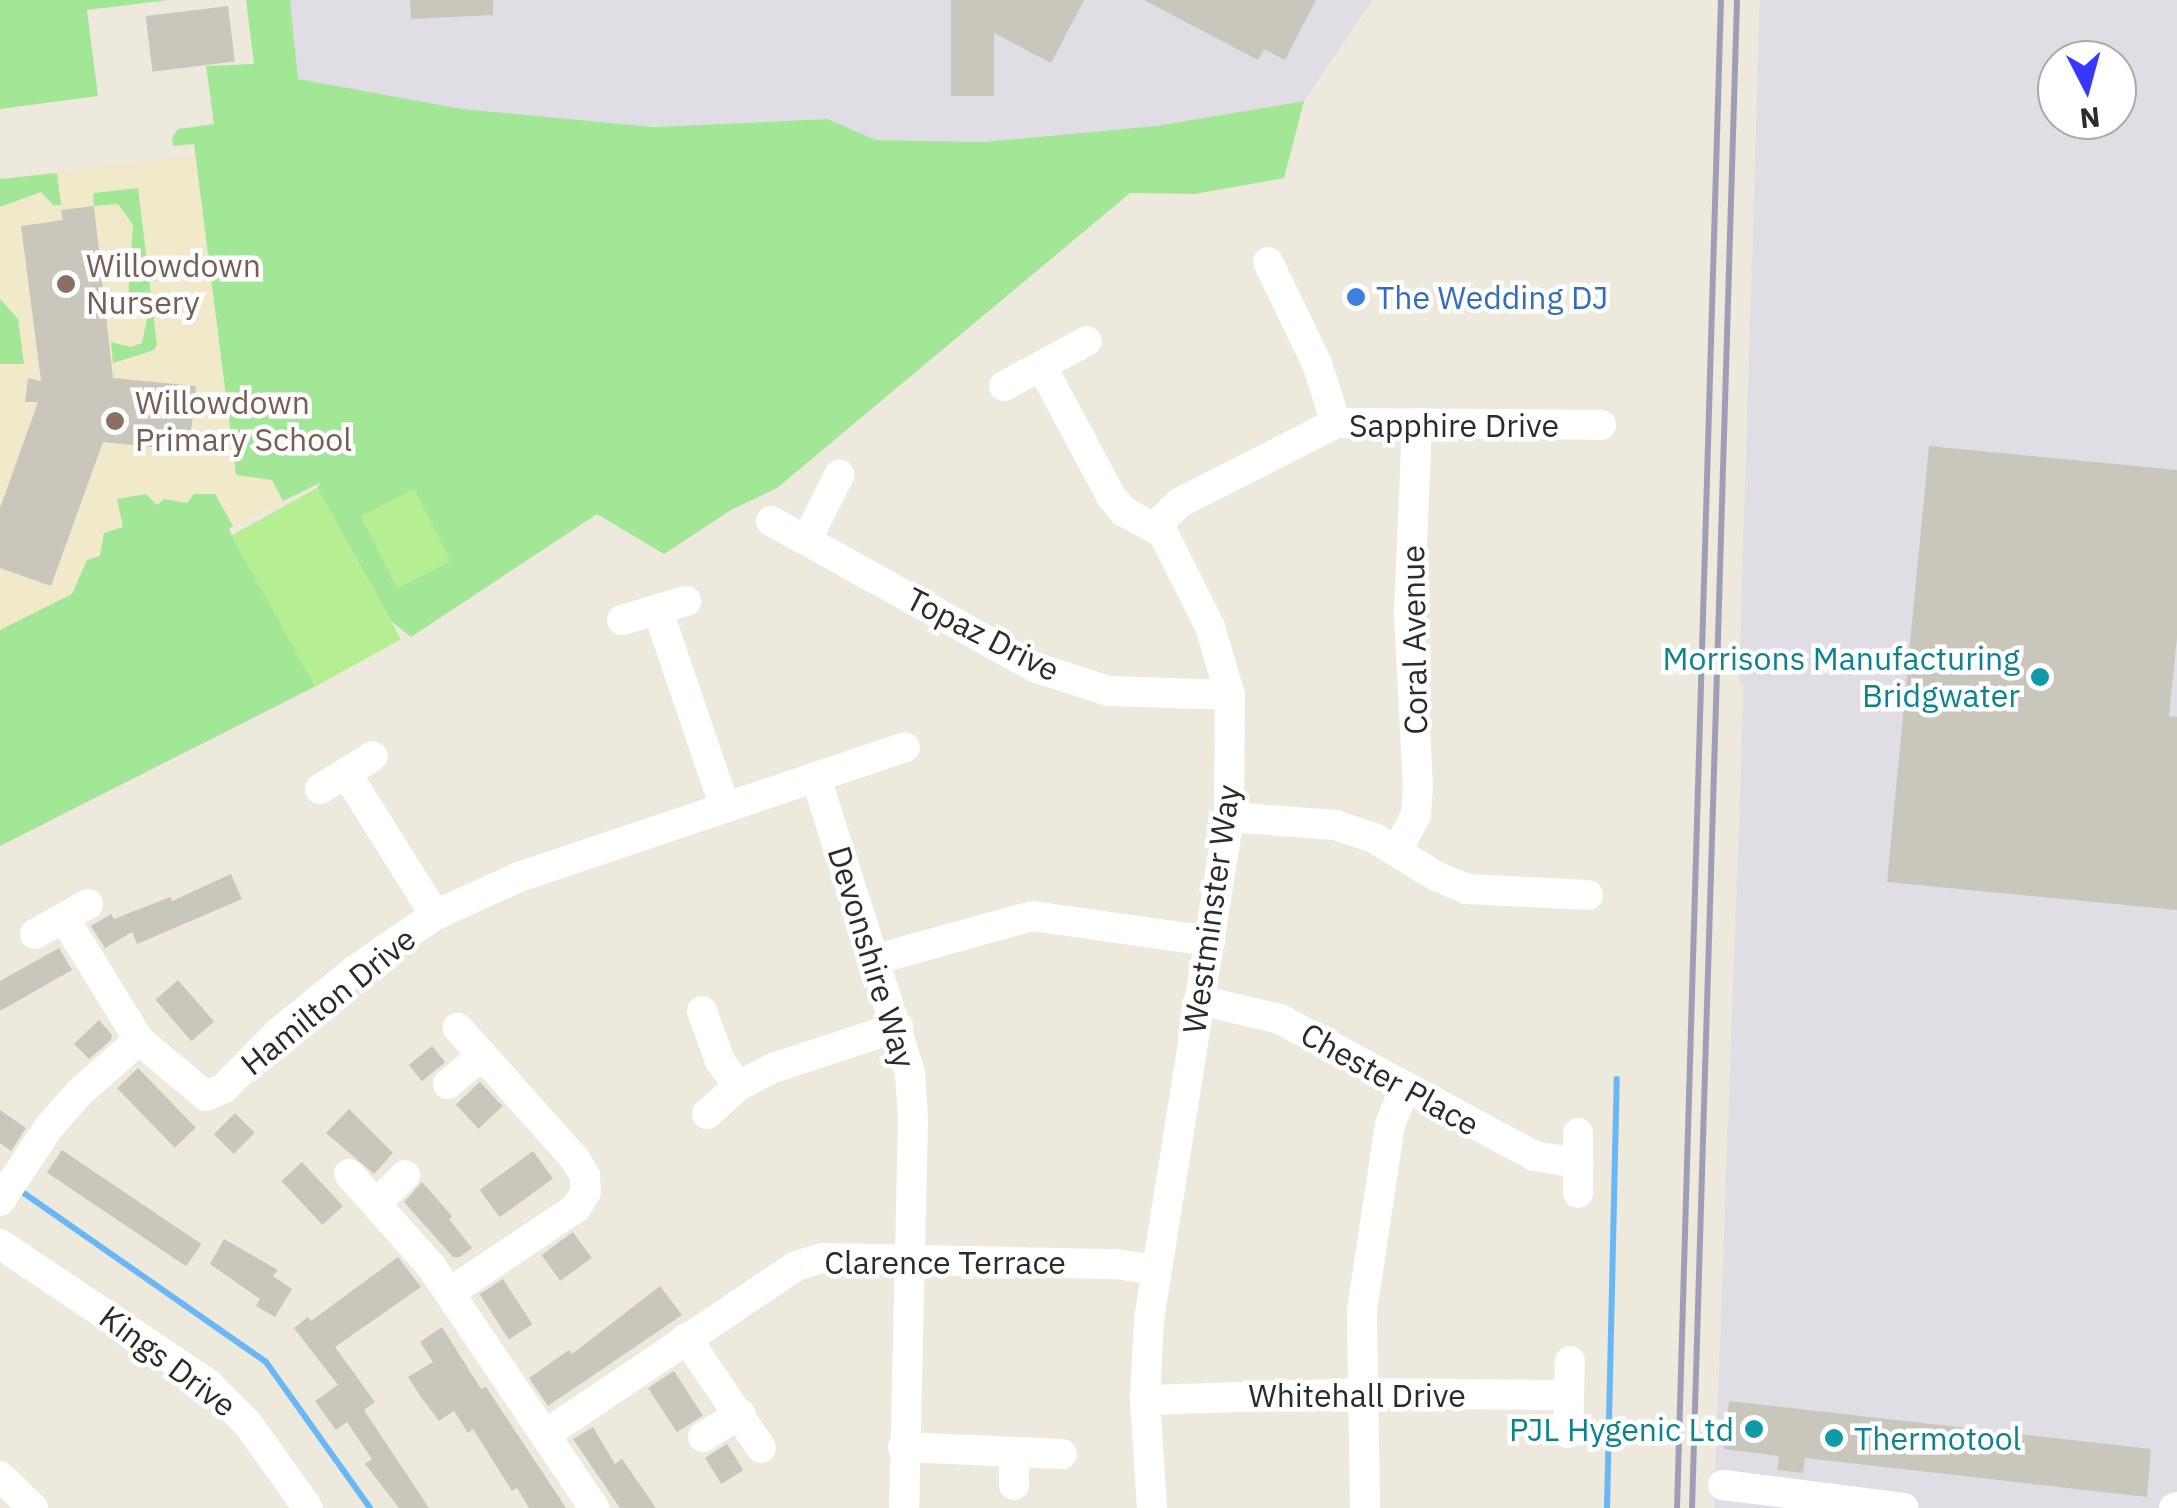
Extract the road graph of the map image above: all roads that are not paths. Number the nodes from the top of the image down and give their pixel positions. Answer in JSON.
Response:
{"nodes":[{"id":1,"x":1268,"y":262,"type":"dead end"},
{"id":2,"x":1087,"y":341,"type":"dead end"},
{"id":3,"x":1042,"y":366,"type":"junction"},
{"id":4,"x":1004,"y":386,"type":"dead end"},
{"id":5,"x":1336,"y":423,"type":"junction"},
{"id":6,"x":1417,"y":423,"type":"junction"},
{"id":7,"x":1601,"y":425,"type":"dead end"},
{"id":8,"x":839,"y":475,"type":"dead end"},
{"id":9,"x":772,"y":521,"type":"dead end"},
{"id":10,"x":1156,"y":526,"type":"junction"},
{"id":11,"x":808,"y":539,"type":"junction"},
{"id":12,"x":622,"y":620,"type":"dead end"},
{"id":13,"x":1230,"y":695,"type":"junction"},
{"id":14,"x":905,"y":747,"type":"dead end"},
{"id":15,"x":373,"y":756,"type":"dead end"},
{"id":16,"x":816,"y":778,"type":"junction"},
{"id":17,"x":724,"y":808,"type":"junction"},
{"id":18,"x":1229,"y":817,"type":"junction"},
{"id":19,"x":1397,"y":851,"type":"junction"},
{"id":20,"x":1588,"y":895,"type":"dead end"},
{"id":21,"x":435,"y":915,"type":"junction"},
{"id":22,"x":35,"y":934,"type":"dead end"},
{"id":23,"x":1210,"y":941,"type":"junction"},
{"id":24,"x":877,"y":959,"type":"junction"},
{"id":25,"x":1199,"y":1000,"type":"junction"},
{"id":26,"x":702,"y":1011,"type":"dead end"},
{"id":27,"x":458,"y":1028,"type":"dead end"},
{"id":28,"x":898,"y":1028,"type":"junction"},
{"id":29,"x":140,"y":1040,"type":"junction"},
{"id":30,"x":480,"y":1058,"type":"junction"},
{"id":31,"x":448,"y":1084,"type":"dead end"},
{"id":32,"x":738,"y":1086,"type":"junction"},
{"id":33,"x":1404,"y":1089,"type":"junction"},
{"id":34,"x":708,"y":1114,"type":"dead end"},
{"id":35,"x":1578,"y":1163,"type":"dead end"},
{"id":36,"x":349,"y":1174,"type":"dead end"},
{"id":37,"x":405,"y":1175,"type":"dead end"},
{"id":38,"x":7,"y":1191,"type":"edge"},
{"id":39,"x":378,"y":1202,"type":"junction"},
{"id":40,"x":0,"y":1244,"type":"edge"},
{"id":41,"x":907,"y":1258,"type":"junction"},
{"id":42,"x":1156,"y":1270,"type":"junction"},
{"id":43,"x":450,"y":1293,"type":"junction"},
{"id":44,"x":686,"y":1338,"type":"junction"},
{"id":45,"x":1570,"y":1361,"type":"dead end"},
{"id":46,"x":1362,"y":1394,"type":"junction"},
{"id":47,"x":1569,"y":1395,"type":"junction"},
{"id":48,"x":1146,"y":1400,"type":"junction"},
{"id":49,"x":740,"y":1414,"type":"junction"},
{"id":50,"x":1568,"y":1433,"type":"dead end"},
{"id":51,"x":546,"y":1434,"type":"junction"},
{"id":52,"x":702,"y":1437,"type":"dead end"},
{"id":53,"x":903,"y":1447,"type":"junction"},
{"id":54,"x":762,"y":1448,"type":"dead end"},
{"id":55,"x":1014,"y":1453,"type":"junction"},
{"id":56,"x":1062,"y":1454,"type":"dead end"},
{"id":57,"x":0,"y":1476,"type":"edge"},
{"id":58,"x":1014,"y":1484,"type":"dead end"},
{"id":59,"x":1723,"y":1486,"type":"dead end"},
{"id":60,"x":33,"y":1508,"type":"edge"},
{"id":61,"x":308,"y":1508,"type":"edge"},
{"id":62,"x":594,"y":1508,"type":"edge"},
{"id":63,"x":904,"y":1508,"type":"edge"},
{"id":64,"x":1152,"y":1508,"type":"edge"},
{"id":65,"x":1364,"y":1508,"type":"edge"},
{"id":66,"x":1904,"y":1508,"type":"edge"}],
"edges":[{"from":1,"to":5,"type":"street"},
{"from":2,"to":3,"type":"street"},
{"from":3,"to":4,"type":"street"},
{"from":3,"to":10,"type":"street"},
{"from":5,"to":6,"type":"street","name":"Sapphire Drive"},
{"from":5,"to":10,"type":"street","name":"Sapphire Drive"},
{"from":6,"to":7,"type":"street","name":"Sapphire Drive"},
{"from":6,"to":19,"type":"street","name":"Coral Avenue"},
{"from":8,"to":11,"type":"street"},
{"from":9,"to":11,"type":"street","name":"Topaz Drive"},
{"from":10,"to":13,"type":"street","name":"Westminster Way"},
{"from":11,"to":13,"type":"street","name":"Topaz Drive"},
{"from":12,"to":17,"type":"street"},
{"from":13,"to":18,"type":"street","name":"Westminster Way"},
{"from":14,"to":16,"type":"street","name":"Hamilton Drive"},
{"from":15,"to":21,"type":"street"},
{"from":16,"to":17,"type":"street","name":"Hamilton Drive"},
{"from":16,"to":24,"type":"street","name":"Devonshire Way"},
{"from":17,"to":21,"type":"street","name":"Hamilton Drive"},
{"from":18,"to":19,"type":"street"},
{"from":18,"to":23,"type":"street","name":"Westminster Way"},
{"from":19,"to":20,"type":"street"},
{"from":21,"to":29,"type":"street","name":"Hamilton Drive"},
{"from":22,"to":29,"type":"street"},
{"from":23,"to":24,"type":"street"},
{"from":23,"to":25,"type":"street","name":"Westminster Way"},
{"from":24,"to":28,"type":"street","name":"Devonshire Way"},
{"from":25,"to":33,"type":"street","name":"Chester Place"},
{"from":25,"to":42,"type":"street","name":"Westminster Way"},
{"from":26,"to":32,"type":"street"},
{"from":27,"to":30,"type":"street"},
{"from":28,"to":32,"type":"street"},
{"from":28,"to":41,"type":"street","name":"Devonshire Way"},
{"from":29,"to":38,"type":"street"},
{"from":30,"to":31,"type":"street"},
{"from":30,"to":43,"type":"street"},
{"from":32,"to":34,"type":"street"},
{"from":33,"to":35,"type":"street","name":"Chester Place"},
{"from":33,"to":46,"type":"street"},
{"from":36,"to":39,"type":"street"},
{"from":37,"to":39,"type":"street"},
{"from":39,"to":43,"type":"street"},
{"from":40,"to":61,"type":"street","name":"Kings Drive"},
{"from":41,"to":42,"type":"street","name":"Clarence Terrace"},
{"from":41,"to":44,"type":"street","name":"Clarence Terrace"},
{"from":41,"to":53,"type":"street","name":"Devonshire Way"},
{"from":42,"to":48,"type":"street","name":"Westminster Way"},
{"from":43,"to":51,"type":"street"},
{"from":44,"to":49,"type":"street"},
{"from":44,"to":51,"type":"street","name":"Clarence Terrace"},
{"from":45,"to":47,"type":"street"},
{"from":46,"to":47,"type":"street","name":"Whitehall Drive"},
{"from":46,"to":48,"type":"street","name":"Whitehall Drive"},
{"from":46,"to":65,"type":"street"},
{"from":47,"to":50,"type":"street"},
{"from":48,"to":64,"type":"street","name":"Westminster Way"},
{"from":49,"to":52,"type":"street"},
{"from":49,"to":54,"type":"street"},
{"from":51,"to":62,"type":"street"},
{"from":53,"to":55,"type":"street"},
{"from":53,"to":63,"type":"street","name":"Devonshire Way"},
{"from":55,"to":56,"type":"street"},
{"from":55,"to":58,"type":"street"},
{"from":57,"to":60,"type":"street"},
{"from":59,"to":66,"type":"street"}]}
